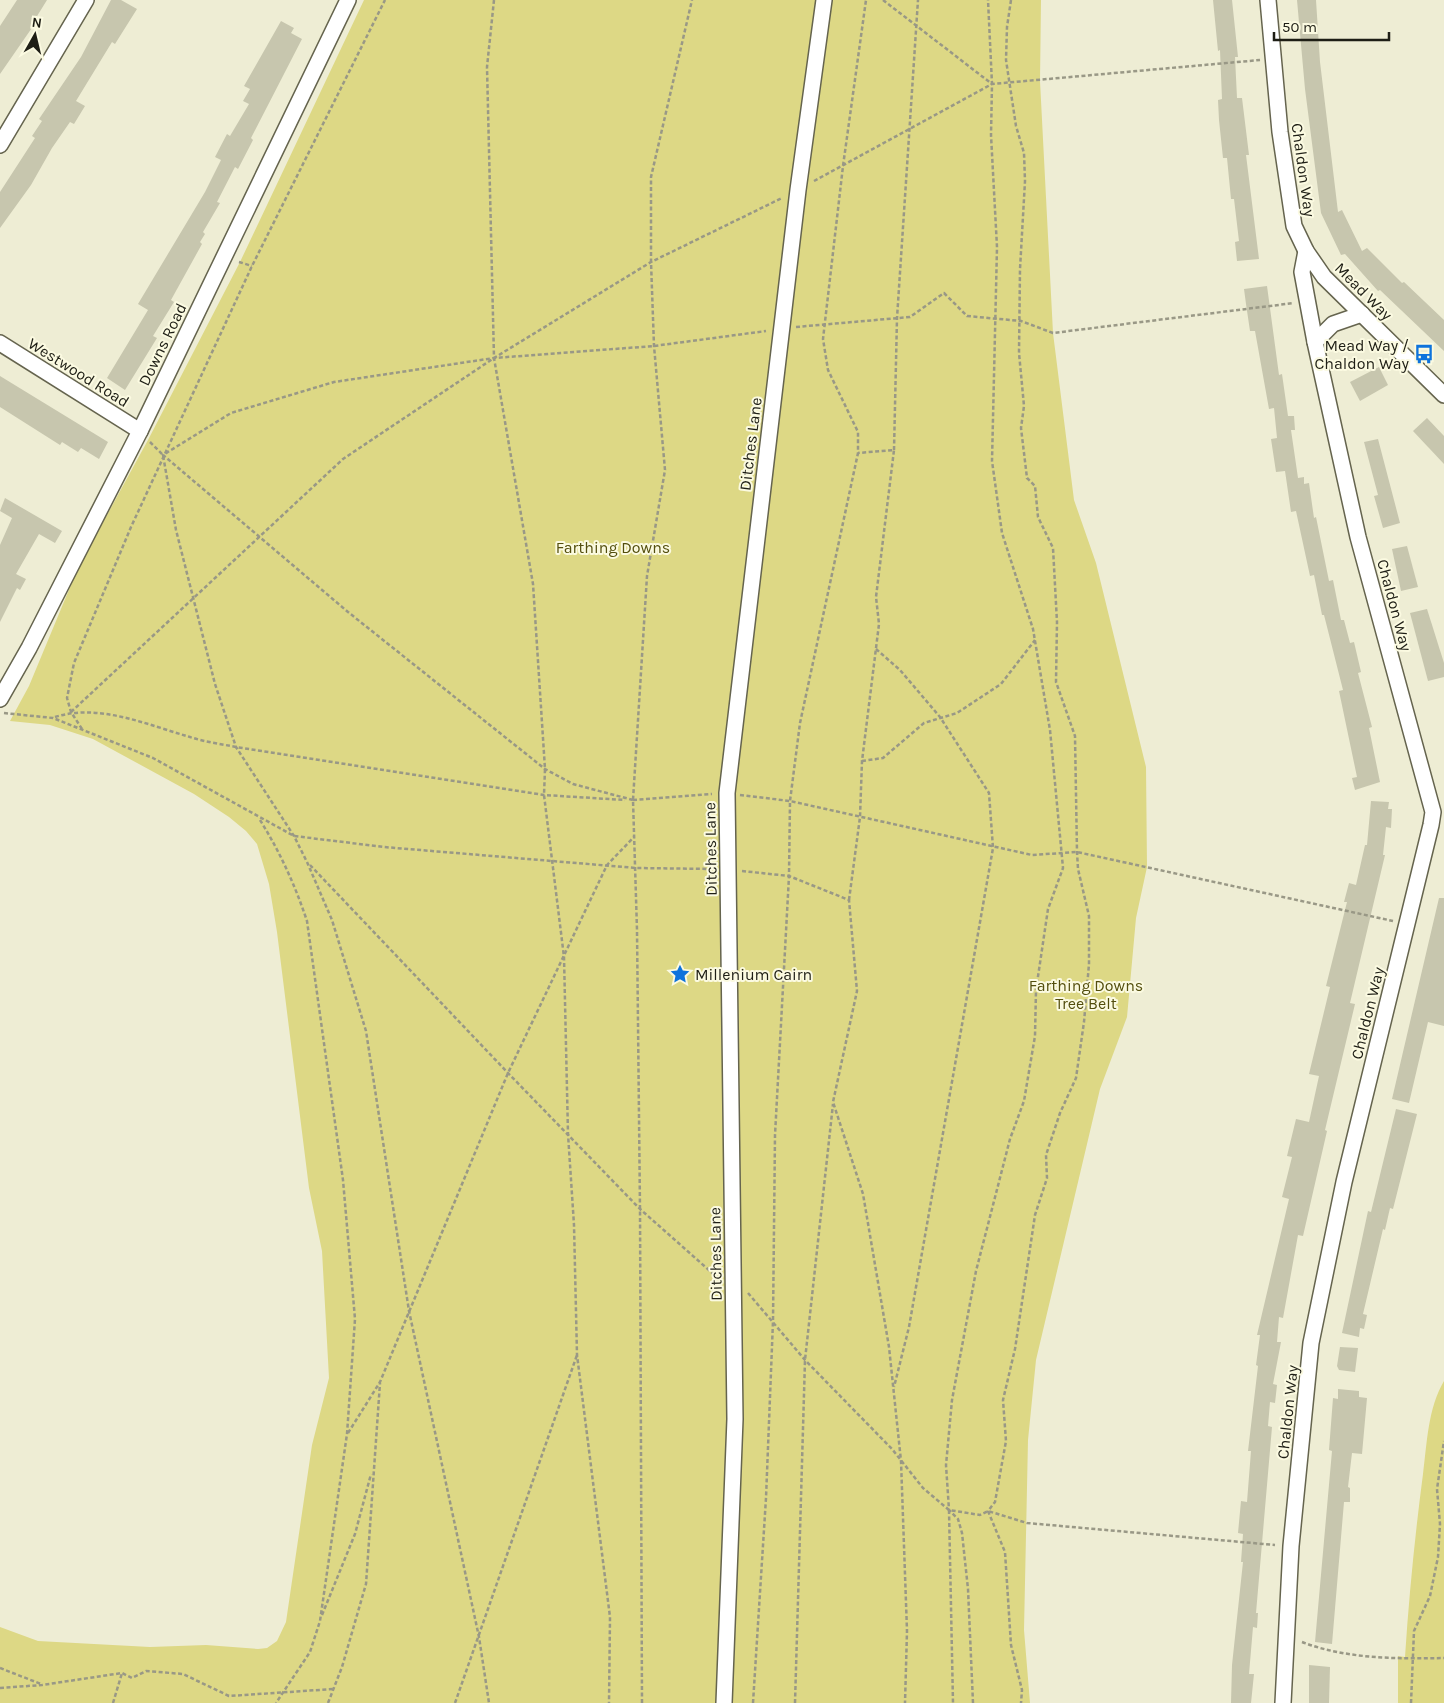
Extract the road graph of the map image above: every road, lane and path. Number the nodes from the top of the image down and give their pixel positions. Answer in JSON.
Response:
{"nodes":[{"id":1,"x":86,"y":0,"type":"edge"},
{"id":2,"x":348,"y":0,"type":"edge"},
{"id":3,"x":385,"y":0,"type":"edge"},
{"id":4,"x":494,"y":0,"type":"edge"},
{"id":5,"x":692,"y":0,"type":"edge"},
{"id":6,"x":824,"y":0,"type":"edge"},
{"id":7,"x":866,"y":0,"type":"edge"},
{"id":8,"x":883,"y":0,"type":"edge"},
{"id":9,"x":918,"y":0,"type":"edge"},
{"id":10,"x":988,"y":0,"type":"edge"},
{"id":11,"x":1011,"y":0,"type":"edge"},
{"id":12,"x":1268,"y":0,"type":"edge"},
{"id":13,"x":916,"y":26,"type":"junction"},
{"id":14,"x":1274,"y":58,"type":"junction"},
{"id":15,"x":1009,"y":82,"type":"junction"},
{"id":16,"x":992,"y":84,"type":"junction"},
{"id":17,"x":911,"y":129,"type":"junction"},
{"id":18,"x":0,"y":145,"type":"edge"},
{"id":19,"x":843,"y":166,"type":"junction"},
{"id":20,"x":798,"y":190,"type":"junction"},
{"id":21,"x":1306,"y":251,"type":"junction"},
{"id":22,"x":651,"y":262,"type":"junction"},
{"id":23,"x":1308,"y":302,"type":"junction"},
{"id":24,"x":1362,"y":314,"type":"junction"},
{"id":25,"x":897,"y":318,"type":"junction"},
{"id":26,"x":996,"y":318,"type":"junction"},
{"id":27,"x":1021,"y":321,"type":"junction"},
{"id":28,"x":825,"y":324,"type":"junction"},
{"id":29,"x":781,"y":329,"type":"junction"},
{"id":30,"x":1315,"y":342,"type":"junction"},
{"id":31,"x":0,"y":343,"type":"edge"},
{"id":32,"x":654,"y":346,"type":"junction"},
{"id":33,"x":494,"y":358,"type":"junction"},
{"id":34,"x":1444,"y":395,"type":"edge"},
{"id":35,"x":140,"y":431,"type":"junction"},
{"id":36,"x":894,"y":450,"type":"junction"},
{"id":37,"x":858,"y":453,"type":"junction"},
{"id":38,"x":164,"y":455,"type":"junction"},
{"id":39,"x":260,"y":534,"type":"junction"},
{"id":40,"x":193,"y":597,"type":"junction"},
{"id":41,"x":1035,"y":640,"type":"junction"},
{"id":42,"x":876,"y":649,"type":"junction"},
{"id":43,"x":0,"y":699,"type":"edge"},
{"id":44,"x":71,"y":712,"type":"junction"},
{"id":45,"x":0,"y":713,"type":"edge"},
{"id":46,"x":940,"y":717,"type":"junction"},
{"id":47,"x":82,"y":730,"type":"junction"},
{"id":48,"x":862,"y":761,"type":"junction"},
{"id":49,"x":545,"y":769,"type":"junction"},
{"id":50,"x":632,"y":800,"type":"junction"},
{"id":51,"x":259,"y":818,"type":"junction"},
{"id":52,"x":294,"y":836,"type":"junction"},
{"id":53,"x":634,"y":837,"type":"junction"},
{"id":54,"x":550,"y":860,"type":"junction"},
{"id":55,"x":307,"y":862,"type":"junction"},
{"id":56,"x":607,"y":865,"type":"junction"},
{"id":57,"x":636,"y":868,"type":"junction"},
{"id":58,"x":728,"y":869,"type":"junction"},
{"id":59,"x":789,"y":876,"type":"junction"},
{"id":60,"x":849,"y":900,"type":"junction"},
{"id":61,"x":564,"y":957,"type":"junction"},
{"id":62,"x":508,"y":1073,"type":"junction"},
{"id":63,"x":833,"y":1102,"type":"junction"},
{"id":64,"x":568,"y":1134,"type":"junction"},
{"id":65,"x":640,"y":1209,"type":"junction"},
{"id":66,"x":734,"y":1284,"type":"junction"},
{"id":67,"x":409,"y":1311,"type":"junction"},
{"id":68,"x":773,"y":1321,"type":"junction"},
{"id":69,"x":577,"y":1355,"type":"junction"},
{"id":70,"x":805,"y":1360,"type":"junction"},
{"id":71,"x":380,"y":1382,"type":"junction"},
{"id":72,"x":893,"y":1388,"type":"junction"},
{"id":73,"x":347,"y":1434,"type":"junction"},
{"id":74,"x":1444,"y":1440,"type":"edge"},
{"id":75,"x":901,"y":1461,"type":"junction"},
{"id":76,"x":372,"y":1468,"type":"junction"},
{"id":77,"x":949,"y":1510,"type":"junction"},
{"id":78,"x":988,"y":1511,"type":"junction"},
{"id":79,"x":1291,"y":1546,"type":"junction"},
{"id":80,"x":320,"y":1621,"type":"junction"},
{"id":81,"x":1286,"y":1636,"type":"junction"},
{"id":82,"x":479,"y":1637,"type":"junction"},
{"id":83,"x":1444,"y":1658,"type":"edge"},
{"id":84,"x":1412,"y":1659,"type":"junction"},
{"id":85,"x":0,"y":1668,"type":"edge"},
{"id":86,"x":122,"y":1673,"type":"junction"},
{"id":87,"x":42,"y":1685,"type":"junction"},
{"id":88,"x":0,"y":1688,"type":"edge"},
{"id":89,"x":333,"y":1689,"type":"junction"},
{"id":90,"x":284,"y":1693,"type":"junction"},
{"id":91,"x":113,"y":1703,"type":"edge"},
{"id":92,"x":276,"y":1703,"type":"edge"},
{"id":93,"x":328,"y":1703,"type":"edge"},
{"id":94,"x":455,"y":1703,"type":"edge"},
{"id":95,"x":489,"y":1703,"type":"edge"},
{"id":96,"x":609,"y":1703,"type":"edge"},
{"id":97,"x":642,"y":1703,"type":"edge"},
{"id":98,"x":724,"y":1703,"type":"edge"},
{"id":99,"x":753,"y":1703,"type":"edge"},
{"id":100,"x":795,"y":1703,"type":"edge"},
{"id":101,"x":906,"y":1703,"type":"edge"},
{"id":102,"x":953,"y":1703,"type":"edge"},
{"id":103,"x":973,"y":1703,"type":"edge"},
{"id":104,"x":1021,"y":1703,"type":"edge"},
{"id":105,"x":1283,"y":1703,"type":"edge"},
{"id":106,"x":1411,"y":1703,"type":"edge"}],
"edges":[{"from":1,"to":18,"type":"street"},
{"from":2,"to":35,"type":"street","name":"Downs Road"},
{"from":3,"to":38,"type":"path"},
{"from":4,"to":33,"type":"path"},
{"from":5,"to":22,"type":"path"},
{"from":6,"to":20,"type":"street","name":"Ditches Lane"},
{"from":7,"to":19,"type":"path"},
{"from":8,"to":13,"type":"path"},
{"from":9,"to":13,"type":"path"},
{"from":10,"to":16,"type":"path"},
{"from":11,"to":15,"type":"path"},
{"from":12,"to":14,"type":"street","name":"Chaldon Way"},
{"from":13,"to":16,"type":"path"},
{"from":13,"to":17,"type":"path"},
{"from":14,"to":15,"type":"path"},
{"from":14,"to":21,"type":"street","name":"Chaldon Way"},
{"from":15,"to":16,"type":"path"},
{"from":15,"to":27,"type":"path"},
{"from":16,"to":17,"type":"path"},
{"from":16,"to":26,"type":"path"},
{"from":17,"to":19,"type":"path"},
{"from":17,"to":25,"type":"path"},
{"from":19,"to":20,"type":"path"},
{"from":19,"to":28,"type":"path"},
{"from":20,"to":22,"type":"path"},
{"from":20,"to":29,"type":"street","name":"Ditches Lane"},
{"from":21,"to":23,"type":"street","name":"Chaldon Way"},
{"from":21,"to":24,"type":"street","name":"Mead Way"},
{"from":22,"to":32,"type":"path"},
{"from":22,"to":33,"type":"path"},
{"from":23,"to":27,"type":"path"},
{"from":23,"to":30,"type":"street","name":"Chaldon Way"},
{"from":24,"to":30,"type":"street"},
{"from":24,"to":34,"type":"street","name":"Mead Way"},
{"from":25,"to":26,"type":"path"},
{"from":25,"to":28,"type":"path"},
{"from":25,"to":36,"type":"path"},
{"from":26,"to":27,"type":"path"},
{"from":26,"to":41,"type":"path"},
{"from":27,"to":78,"type":"path"},
{"from":28,"to":29,"type":"path"},
{"from":28,"to":37,"type":"path"},
{"from":29,"to":32,"type":"path"},
{"from":29,"to":58,"type":"street","name":"Ditches Lane"},
{"from":30,"to":79,"type":"street","name":"Chaldon Way"},
{"from":31,"to":35,"type":"street","name":"Westwood Road"},
{"from":32,"to":33,"type":"path"},
{"from":32,"to":50,"type":"path"},
{"from":33,"to":38,"type":"path"},
{"from":33,"to":39,"type":"path"},
{"from":33,"to":49,"type":"path"},
{"from":35,"to":38,"type":"path"},
{"from":35,"to":43,"type":"street","name":"Downs Road"},
{"from":36,"to":37,"type":"path"},
{"from":36,"to":42,"type":"path"},
{"from":37,"to":59,"type":"path"},
{"from":38,"to":39,"type":"path"},
{"from":38,"to":40,"type":"path"},
{"from":38,"to":44,"type":"path"},
{"from":39,"to":40,"type":"path"},
{"from":39,"to":49,"type":"path"},
{"from":40,"to":44,"type":"path"},
{"from":40,"to":52,"type":"path"},
{"from":41,"to":46,"type":"path"},
{"from":41,"to":77,"type":"path"},
{"from":42,"to":46,"type":"path"},
{"from":42,"to":48,"type":"path"},
{"from":44,"to":47,"type":"path"},
{"from":45,"to":47,"type":"path"},
{"from":46,"to":48,"type":"path"},
{"from":46,"to":72,"type":"path"},
{"from":47,"to":51,"type":"path"},
{"from":48,"to":60,"type":"path"},
{"from":49,"to":50,"type":"path"},
{"from":49,"to":54,"type":"path"},
{"from":50,"to":53,"type":"path"},
{"from":51,"to":52,"type":"path"},
{"from":51,"to":73,"type":"path"},
{"from":52,"to":54,"type":"path"},
{"from":52,"to":55,"type":"path"},
{"from":53,"to":56,"type":"path"},
{"from":53,"to":57,"type":"path"},
{"from":54,"to":56,"type":"path"},
{"from":54,"to":61,"type":"path"},
{"from":55,"to":62,"type":"path"},
{"from":55,"to":67,"type":"path"},
{"from":56,"to":57,"type":"path"},
{"from":56,"to":61,"type":"path"},
{"from":57,"to":58,"type":"path"},
{"from":57,"to":65,"type":"path"},
{"from":58,"to":59,"type":"path"},
{"from":58,"to":66,"type":"street","name":"Ditches Lane"},
{"from":59,"to":60,"type":"path"},
{"from":59,"to":68,"type":"path"},
{"from":60,"to":63,"type":"path"},
{"from":61,"to":62,"type":"path"},
{"from":61,"to":64,"type":"path"},
{"from":62,"to":64,"type":"path"},
{"from":62,"to":67,"type":"path"},
{"from":63,"to":70,"type":"path"},
{"from":63,"to":72,"type":"path"},
{"from":64,"to":65,"type":"path"},
{"from":64,"to":69,"type":"path"},
{"from":65,"to":66,"type":"path"},
{"from":65,"to":97,"type":"path"},
{"from":66,"to":68,"type":"path"},
{"from":66,"to":98,"type":"street","name":"Ditches Lane"},
{"from":67,"to":71,"type":"path"},
{"from":67,"to":82,"type":"path"},
{"from":68,"to":70,"type":"path"},
{"from":68,"to":99,"type":"path"},
{"from":69,"to":82,"type":"path"},
{"from":69,"to":96,"type":"path"},
{"from":70,"to":75,"type":"path"},
{"from":70,"to":100,"type":"path"},
{"from":71,"to":73,"type":"path"},
{"from":71,"to":76,"type":"path"},
{"from":72,"to":75,"type":"path"},
{"from":73,"to":80,"type":"path"},
{"from":74,"to":84,"type":"path"},
{"from":75,"to":77,"type":"path"},
{"from":75,"to":101,"type":"path"},
{"from":76,"to":80,"type":"path"},
{"from":76,"to":89,"type":"path"},
{"from":77,"to":78,"type":"path"},
{"from":77,"to":102,"type":"path"},
{"from":77,"to":103,"type":"path"},
{"from":78,"to":79,"type":"path"},
{"from":78,"to":104,"type":"path"},
{"from":79,"to":81,"type":"street","name":"Chaldon Way"},
{"from":80,"to":90,"type":"path"},
{"from":81,"to":84,"type":"path"},
{"from":81,"to":105,"type":"street","name":"Chaldon Way"},
{"from":82,"to":94,"type":"path"},
{"from":82,"to":95,"type":"path"},
{"from":83,"to":84,"type":"path"},
{"from":84,"to":106,"type":"path"},
{"from":85,"to":87,"type":"path"},
{"from":86,"to":87,"type":"path"},
{"from":86,"to":90,"type":"path"},
{"from":86,"to":91,"type":"path"},
{"from":87,"to":88,"type":"path"},
{"from":89,"to":90,"type":"path"},
{"from":89,"to":93,"type":"path"},
{"from":90,"to":92,"type":"path"}]}
